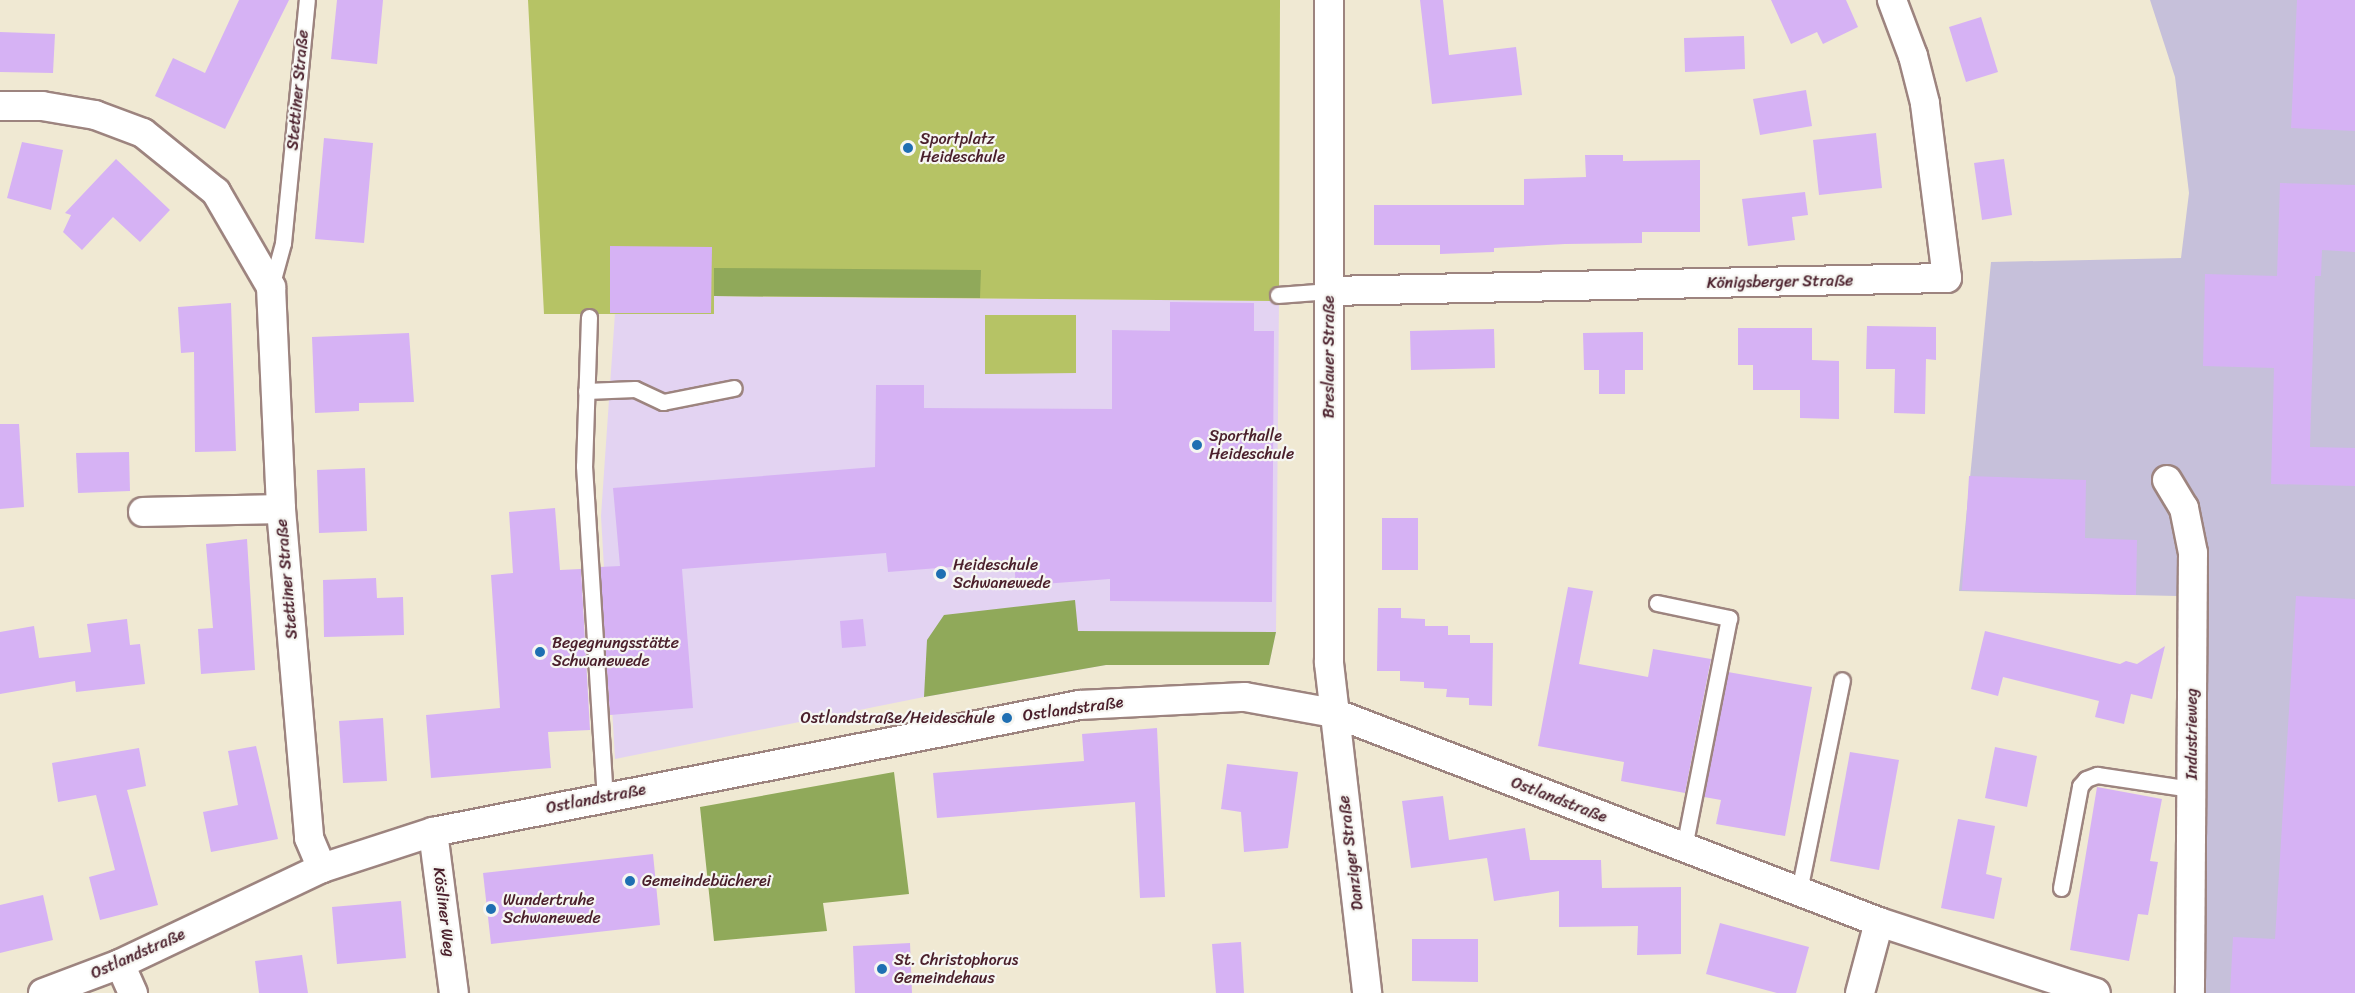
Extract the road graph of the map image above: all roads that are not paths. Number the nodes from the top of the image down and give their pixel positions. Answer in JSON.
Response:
{"nodes":[{"id":1,"x":307,"y":0,"type":"edge"},
{"id":2,"x":1329,"y":0,"type":"edge"},
{"id":3,"x":1892,"y":0,"type":"edge"},
{"id":4,"x":0,"y":106,"type":"edge"},
{"id":5,"x":271,"y":287,"type":"junction"},
{"id":6,"x":1329,"y":291,"type":"junction"},
{"id":7,"x":1278,"y":294,"type":"dead end"},
{"id":8,"x":589,"y":317,"type":"dead end"},
{"id":9,"x":734,"y":388,"type":"dead end"},
{"id":10,"x":586,"y":391,"type":"junction"},
{"id":11,"x":2167,"y":480,"type":"dead end"},
{"id":12,"x":281,"y":509,"type":"junction"},
{"id":13,"x":143,"y":512,"type":"dead end"},
{"id":14,"x":1657,"y":603,"type":"dead end"},
{"id":15,"x":1842,"y":680,"type":"dead end"},
{"id":16,"x":1334,"y":713,"type":"junction"},
{"id":17,"x":2191,"y":789,"type":"junction"},
{"id":18,"x":605,"y":797,"type":"junction"},
{"id":19,"x":433,"y":832,"type":"junction"},
{"id":20,"x":1684,"y":848,"type":"junction"},
{"id":21,"x":322,"y":868,"type":"junction"},
{"id":22,"x":2061,"y":888,"type":"dead end"},
{"id":23,"x":1798,"y":891,"type":"junction"},
{"id":24,"x":1879,"y":922,"type":"junction"},
{"id":25,"x":120,"y":964,"type":"junction"},
{"id":26,"x":43,"y":993,"type":"edge"},
{"id":27,"x":133,"y":993,"type":"edge"},
{"id":28,"x":454,"y":993,"type":"edge"},
{"id":29,"x":1367,"y":993,"type":"edge"},
{"id":30,"x":1860,"y":993,"type":"edge"},
{"id":31,"x":2096,"y":993,"type":"edge"},
{"id":32,"x":2190,"y":993,"type":"edge"}],
"edges":[{"from":1,"to":5,"type":"lane","name":"Stettiner Straße"},
{"from":2,"to":6,"type":"street","name":"Breslauer Straße"},
{"from":3,"to":6,"type":"street","name":"Königsberger Straße"},
{"from":4,"to":5,"type":"street","name":"Stettiner Straße"},
{"from":5,"to":12,"type":"street","name":"Stettiner Straße"},
{"from":6,"to":7,"type":"lane"},
{"from":6,"to":16,"type":"street","name":"Breslauer Straße"},
{"from":8,"to":10,"type":"lane"},
{"from":9,"to":10,"type":"lane"},
{"from":10,"to":18,"type":"lane"},
{"from":11,"to":17,"type":"street","name":"Industrieweg"},
{"from":12,"to":13,"type":"street"},
{"from":12,"to":21,"type":"street","name":"Stettiner Straße"},
{"from":14,"to":20,"type":"lane"},
{"from":15,"to":23,"type":"lane"},
{"from":16,"to":18,"type":"street","name":"Ostlandstraße"},
{"from":16,"to":20,"type":"street","name":"Ostlandstraße"},
{"from":16,"to":29,"type":"street","name":"Danziger Straße"},
{"from":17,"to":22,"type":"lane"},
{"from":17,"to":32,"type":"street","name":"Industrieweg"},
{"from":18,"to":19,"type":"street","name":"Ostlandstraße"},
{"from":19,"to":21,"type":"street","name":"Ostlandstraße"},
{"from":19,"to":28,"type":"street","name":"Kösliner Weg"},
{"from":20,"to":23,"type":"street","name":"Ostlandstraße"},
{"from":21,"to":25,"type":"street","name":"Ostlandstraße"},
{"from":23,"to":24,"type":"street","name":"Ostlandstraße"},
{"from":24,"to":30,"type":"street"},
{"from":24,"to":31,"type":"street","name":"Ostlandstraße"},
{"from":25,"to":26,"type":"street","name":"Ostlandstraße"},
{"from":25,"to":27,"type":"street"}]}
